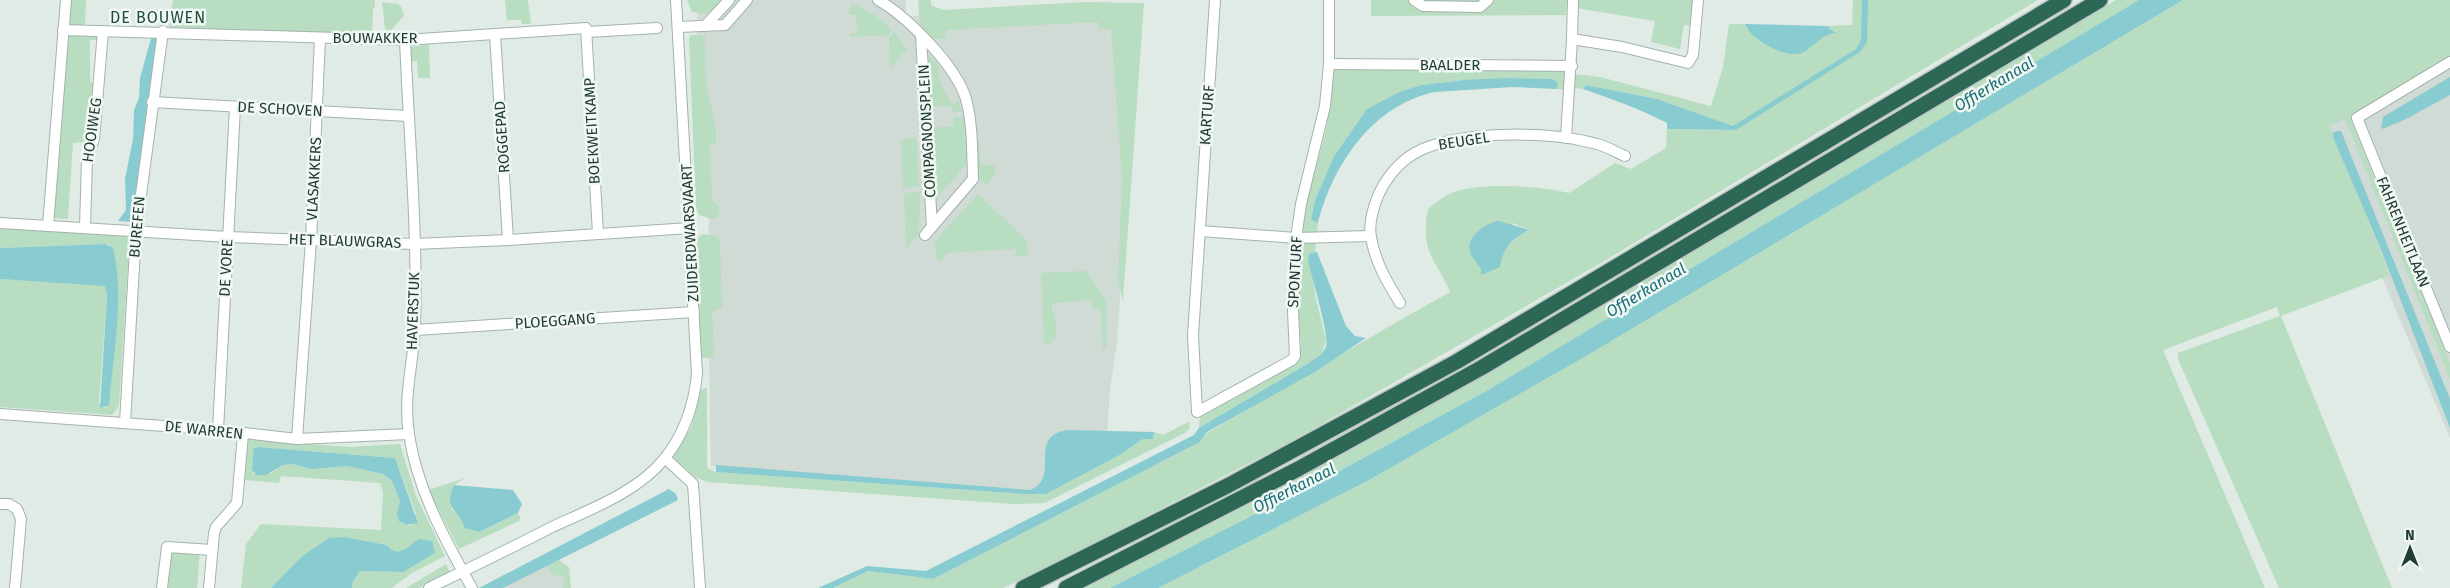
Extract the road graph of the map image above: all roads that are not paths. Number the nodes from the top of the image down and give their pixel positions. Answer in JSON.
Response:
{"nodes":[{"id":1,"x":66,"y":0,"type":"edge"},
{"id":2,"x":676,"y":0,"type":"edge"},
{"id":3,"x":729,"y":0,"type":"edge"},
{"id":4,"x":735,"y":0,"type":"edge"},
{"id":5,"x":743,"y":0,"type":"edge"},
{"id":6,"x":747,"y":0,"type":"edge"},
{"id":7,"x":878,"y":0,"type":"edge"},
{"id":8,"x":1215,"y":0,"type":"edge"},
{"id":9,"x":1329,"y":0,"type":"edge"},
{"id":10,"x":1414,"y":0,"type":"edge"},
{"id":11,"x":1488,"y":0,"type":"edge"},
{"id":12,"x":1573,"y":0,"type":"edge"},
{"id":13,"x":1698,"y":0,"type":"edge"},
{"id":14,"x":2064,"y":0,"type":"edge"},
{"id":15,"x":2100,"y":0,"type":"edge"},
{"id":16,"x":716,"y":21,"type":"junction"},
{"id":17,"x":678,"y":27,"type":"junction"},
{"id":18,"x":657,"y":28,"type":"dead end"},
{"id":19,"x":63,"y":30,"type":"junction"},
{"id":20,"x":586,"y":30,"type":"junction"},
{"id":21,"x":103,"y":31,"type":"junction"},
{"id":22,"x":163,"y":31,"type":"junction"},
{"id":23,"x":495,"y":34,"type":"junction"},
{"id":24,"x":921,"y":36,"type":"junction"},
{"id":25,"x":320,"y":38,"type":"junction"},
{"id":26,"x":1572,"y":39,"type":"junction"},
{"id":27,"x":405,"y":40,"type":"junction"},
{"id":28,"x":2450,"y":62,"type":"edge"},
{"id":29,"x":1329,"y":64,"type":"junction"},
{"id":30,"x":1572,"y":66,"type":"junction"},
{"id":31,"x":152,"y":102,"type":"junction"},
{"id":32,"x":235,"y":106,"type":"junction"},
{"id":33,"x":317,"y":111,"type":"junction"},
{"id":34,"x":408,"y":116,"type":"junction"},
{"id":35,"x":1566,"y":138,"type":"junction"},
{"id":36,"x":1624,"y":156,"type":"dead end"},
{"id":37,"x":0,"y":223,"type":"edge"},
{"id":38,"x":48,"y":226,"type":"junction"},
{"id":39,"x":85,"y":228,"type":"junction"},
{"id":40,"x":690,"y":228,"type":"junction"},
{"id":41,"x":1200,"y":231,"type":"junction"},
{"id":42,"x":136,"y":232,"type":"junction"},
{"id":43,"x":598,"y":233,"type":"junction"},
{"id":44,"x":1370,"y":236,"type":"junction"},
{"id":45,"x":228,"y":237,"type":"junction"},
{"id":46,"x":1296,"y":238,"type":"junction"},
{"id":47,"x":311,"y":240,"type":"junction"},
{"id":48,"x":508,"y":240,"type":"junction"},
{"id":49,"x":414,"y":244,"type":"junction"},
{"id":50,"x":1400,"y":303,"type":"dead end"},
{"id":51,"x":694,"y":312,"type":"junction"},
{"id":52,"x":415,"y":330,"type":"junction"},
{"id":53,"x":1193,"y":335,"type":"joint"},
{"id":54,"x":2450,"y":346,"type":"edge"},
{"id":55,"x":0,"y":414,"type":"edge"},
{"id":56,"x":125,"y":423,"type":"junction"},
{"id":57,"x":218,"y":430,"type":"junction"},
{"id":58,"x":243,"y":434,"type":"junction"},
{"id":59,"x":409,"y":434,"type":"junction"},
{"id":60,"x":298,"y":439,"type":"junction"},
{"id":61,"x":665,"y":458,"type":"junction"},
{"id":62,"x":0,"y":504,"type":"edge"},
{"id":63,"x":212,"y":550,"type":"junction"},
{"id":64,"x":462,"y":572,"type":"junction"},
{"id":65,"x":15,"y":588,"type":"edge"},
{"id":66,"x":162,"y":588,"type":"edge"},
{"id":67,"x":209,"y":588,"type":"edge"},
{"id":68,"x":429,"y":588,"type":"edge"},
{"id":69,"x":472,"y":588,"type":"edge"},
{"id":70,"x":700,"y":588,"type":"edge"},
{"id":71,"x":1023,"y":588,"type":"edge"},
{"id":72,"x":1066,"y":588,"type":"edge"}],
"edges":[{"from":1,"to":19,"type":"street"},
{"from":2,"to":17,"type":"street","name":"ZUIDERDWARSVAART"},
{"from":3,"to":16,"type":"street"},
{"from":4,"to":16,"type":"street"},
{"from":5,"to":16,"type":"street"},
{"from":6,"to":16,"type":"street"},
{"from":7,"to":24,"type":"street","name":"COMPAGNONSPLEIN"},
{"from":8,"to":41,"type":"street","name":"KARTURF"},
{"from":9,"to":29,"type":"street","name":"SPONTURF"},
{"from":10,"to":11,"type":"street"},
{"from":12,"to":26,"type":"street"},
{"from":13,"to":26,"type":"street"},
{"from":14,"to":71,"type":"highway"},
{"from":15,"to":72,"type":"highway"},
{"from":16,"to":17,"type":"street"},
{"from":17,"to":40,"type":"street","name":"ZUIDERDWARSVAART"},
{"from":18,"to":20,"type":"street","name":"BOUWAKKER"},
{"from":19,"to":21,"type":"street"},
{"from":19,"to":38,"type":"street"},
{"from":20,"to":23,"type":"street","name":"BOUWAKKER"},
{"from":20,"to":43,"type":"street","name":"BOEKWEITKAMP"},
{"from":21,"to":22,"type":"street"},
{"from":21,"to":39,"type":"street","name":"HOOIWEG"},
{"from":22,"to":25,"type":"street","name":"BOUWAKKER"},
{"from":22,"to":31,"type":"street","name":"BUREFEN"},
{"from":23,"to":27,"type":"street","name":"BOUWAKKER"},
{"from":23,"to":48,"type":"street","name":"ROGGEPAD"},
{"from":24,"to":24,"type":"street","name":"COMPAGNONSPLEIN"},
{"from":25,"to":27,"type":"street","name":"BOUWAKKER"},
{"from":25,"to":33,"type":"street","name":"VLASAKKERS"},
{"from":26,"to":30,"type":"street"},
{"from":27,"to":34,"type":"street","name":"HAVERSTUK"},
{"from":28,"to":54,"type":"street","name":"FAHRENHEITLAAN"},
{"from":29,"to":30,"type":"street","name":"BAALDER"},
{"from":29,"to":46,"type":"street","name":"SPONTURF"},
{"from":30,"to":35,"type":"street"},
{"from":31,"to":32,"type":"street","name":"DE SCHOVEN"},
{"from":31,"to":42,"type":"street","name":"BUREFEN"},
{"from":32,"to":33,"type":"street","name":"DE SCHOVEN"},
{"from":32,"to":45,"type":"street","name":"DE VORE"},
{"from":33,"to":34,"type":"street","name":"DE SCHOVEN"},
{"from":33,"to":47,"type":"street","name":"VLASAKKERS"},
{"from":34,"to":49,"type":"street","name":"HAVERSTUK"},
{"from":35,"to":36,"type":"street","name":"BEUGEL"},
{"from":35,"to":44,"type":"street","name":"BEUGEL"},
{"from":37,"to":38,"type":"street","name":"HET BLAUWGRAS"},
{"from":38,"to":39,"type":"street","name":"HET BLAUWGRAS"},
{"from":39,"to":42,"type":"street","name":"HET BLAUWGRAS"},
{"from":40,"to":43,"type":"street","name":"HET BLAUWGRAS"},
{"from":40,"to":51,"type":"street","name":"ZUIDERDWARSVAART"},
{"from":41,"to":46,"type":"street"},
{"from":41,"to":53,"type":"street","name":"KARTURF"},
{"from":42,"to":45,"type":"street","name":"HET BLAUWGRAS"},
{"from":42,"to":56,"type":"street","name":"BUREFEN"},
{"from":43,"to":48,"type":"street","name":"HET BLAUWGRAS"},
{"from":44,"to":46,"type":"street"},
{"from":44,"to":50,"type":"street","name":"BEUGEL"},
{"from":45,"to":47,"type":"street","name":"HET BLAUWGRAS"},
{"from":45,"to":57,"type":"street","name":"DE VORE"},
{"from":46,"to":53,"type":"street","name":"SPONTURF"},
{"from":47,"to":49,"type":"street","name":"HET BLAUWGRAS"},
{"from":47,"to":60,"type":"street","name":"VLASAKKERS"},
{"from":48,"to":49,"type":"street","name":"HET BLAUWGRAS"},
{"from":49,"to":52,"type":"street","name":"HAVERSTUK"},
{"from":51,"to":52,"type":"street","name":"PLOEGGANG"},
{"from":51,"to":61,"type":"street","name":"ZUIDERDWARSVAART"},
{"from":52,"to":59,"type":"street","name":"HAVERSTUK"},
{"from":55,"to":56,"type":"street","name":"DE WARREN"},
{"from":56,"to":57,"type":"street","name":"DE WARREN"},
{"from":57,"to":58,"type":"street","name":"DE WARREN"},
{"from":58,"to":60,"type":"street","name":"DE WARREN"},
{"from":58,"to":63,"type":"street"},
{"from":59,"to":60,"type":"street","name":"DE WARREN"},
{"from":59,"to":64,"type":"street","name":"HAVERSTUK"},
{"from":61,"to":64,"type":"street","name":"ZUIDERDWARSVAART"},
{"from":61,"to":70,"type":"street"},
{"from":62,"to":65,"type":"street"},
{"from":63,"to":66,"type":"street"},
{"from":63,"to":67,"type":"street"},
{"from":64,"to":68,"type":"street","name":"ZUIDERDWARSVAART"},
{"from":64,"to":69,"type":"street","name":"HAVERSTUK"}]}
